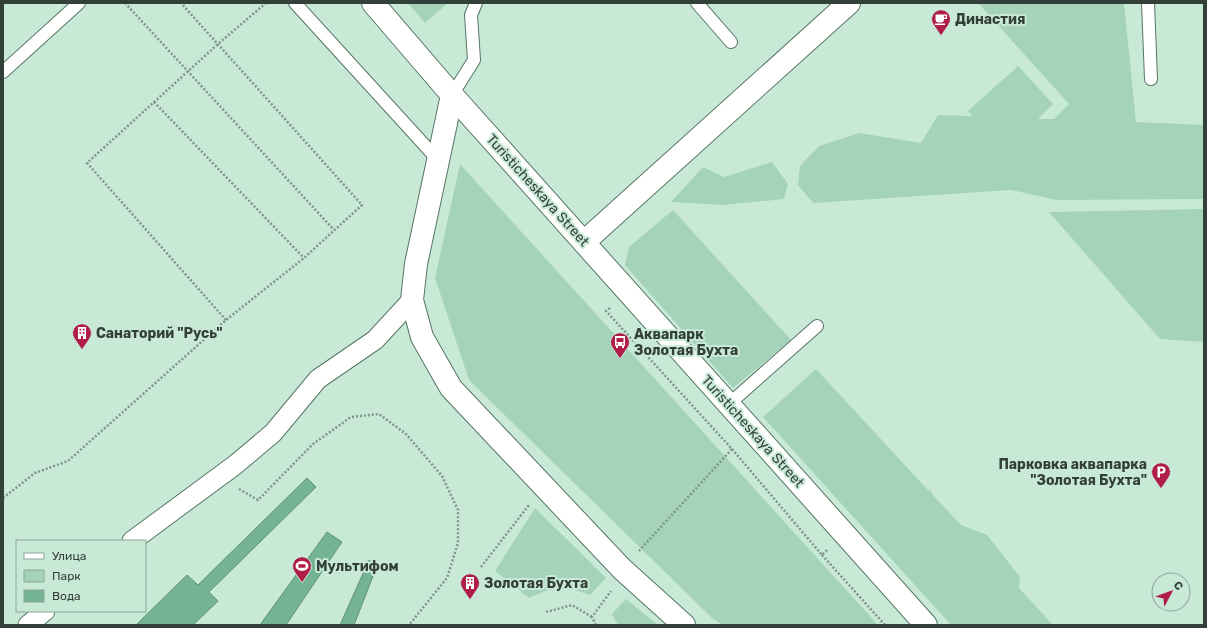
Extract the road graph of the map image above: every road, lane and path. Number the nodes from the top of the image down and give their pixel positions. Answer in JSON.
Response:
{"nodes":[{"id":1,"x":79,"y":3,"type":"edge"},
{"id":2,"x":125,"y":3,"type":"edge"},
{"id":3,"x":181,"y":3,"type":"edge"},
{"id":4,"x":266,"y":3,"type":"edge"},
{"id":5,"x":295,"y":3,"type":"edge"},
{"id":6,"x":373,"y":3,"type":"edge"},
{"id":7,"x":476,"y":3,"type":"edge"},
{"id":8,"x":697,"y":3,"type":"edge"},
{"id":9,"x":849,"y":3,"type":"edge"},
{"id":10,"x":1148,"y":3,"type":"edge"},
{"id":11,"x":731,"y":42,"type":"dead end"},
{"id":12,"x":218,"y":44,"type":"junction"},
{"id":13,"x":189,"y":71,"type":"junction"},
{"id":14,"x":3,"y":72,"type":"edge"},
{"id":15,"x":1151,"y":79,"type":"dead end"},
{"id":16,"x":452,"y":95,"type":"junction"},
{"id":17,"x":154,"y":102,"type":"junction"},
{"id":18,"x":439,"y":161,"type":"junction"},
{"id":19,"x":334,"y":230,"type":"junction"},
{"id":20,"x":584,"y":242,"type":"junction"},
{"id":21,"x":304,"y":258,"type":"junction"},
{"id":22,"x":629,"y":292,"type":"junction"},
{"id":23,"x":412,"y":300,"type":"junction"},
{"id":24,"x":226,"y":320,"type":"junction"},
{"id":25,"x":817,"y":326,"type":"dead end"},
{"id":26,"x":729,"y":404,"type":"junction"},
{"id":27,"x":218,"y":478,"type":"junction"},
{"id":28,"x":542,"y":485,"type":"junction"},
{"id":29,"x":3,"y":498,"type":"edge"},
{"id":30,"x":133,"y":540,"type":"edge"},
{"id":31,"x":822,"y":554,"type":"dead end"},
{"id":32,"x":480,"y":568,"type":"dead end"},
{"id":33,"x":622,"y":569,"type":"junction"},
{"id":34,"x":44,"y":612,"type":"edge"},
{"id":35,"x":546,"y":612,"type":"dead end"},
{"id":36,"x":592,"y":617,"type":"junction"},
{"id":37,"x":28,"y":625,"type":"edge"},
{"id":38,"x":409,"y":625,"type":"edge"},
{"id":39,"x":596,"y":625,"type":"edge"},
{"id":40,"x":684,"y":625,"type":"edge"},
{"id":41,"x":885,"y":625,"type":"edge"},
{"id":42,"x":926,"y":625,"type":"edge"}],
"edges":[{"from":1,"to":14,"type":"lane"},
{"from":2,"to":13,"type":"path"},
{"from":3,"to":12,"type":"path"},
{"from":4,"to":12,"type":"path"},
{"from":5,"to":18,"type":"lane"},
{"from":6,"to":16,"type":"street","name":"Turisticheskaya Street"},
{"from":7,"to":16,"type":"lane"},
{"from":8,"to":11,"type":"lane"},
{"from":9,"to":20,"type":"street"},
{"from":10,"to":15,"type":"lane"},
{"from":12,"to":13,"type":"path"},
{"from":12,"to":19,"type":"path"},
{"from":13,"to":17,"type":"path"},
{"from":13,"to":19,"type":"path"},
{"from":16,"to":18,"type":"street"},
{"from":16,"to":20,"type":"street","name":"Turisticheskaya Street"},
{"from":17,"to":21,"type":"path"},
{"from":17,"to":24,"type":"path"},
{"from":18,"to":23,"type":"street"},
{"from":19,"to":21,"type":"path"},
{"from":20,"to":22,"type":"street","name":"Turisticheskaya Street"},
{"from":21,"to":24,"type":"path"},
{"from":22,"to":26,"type":"street","name":"Turisticheskaya Street"},
{"from":22,"to":33,"type":"path"},
{"from":23,"to":27,"type":"street"},
{"from":23,"to":28,"type":"street"},
{"from":24,"to":29,"type":"path"},
{"from":25,"to":26,"type":"lane"},
{"from":26,"to":42,"type":"street","name":"Turisticheskaya Street"},
{"from":27,"to":30,"type":"street"},
{"from":27,"to":38,"type":"path"},
{"from":28,"to":32,"type":"path"},
{"from":28,"to":33,"type":"street"},
{"from":31,"to":41,"type":"path"},
{"from":33,"to":36,"type":"path"},
{"from":33,"to":40,"type":"street"},
{"from":34,"to":37,"type":"street"},
{"from":35,"to":36,"type":"path"},
{"from":36,"to":39,"type":"path"}]}
